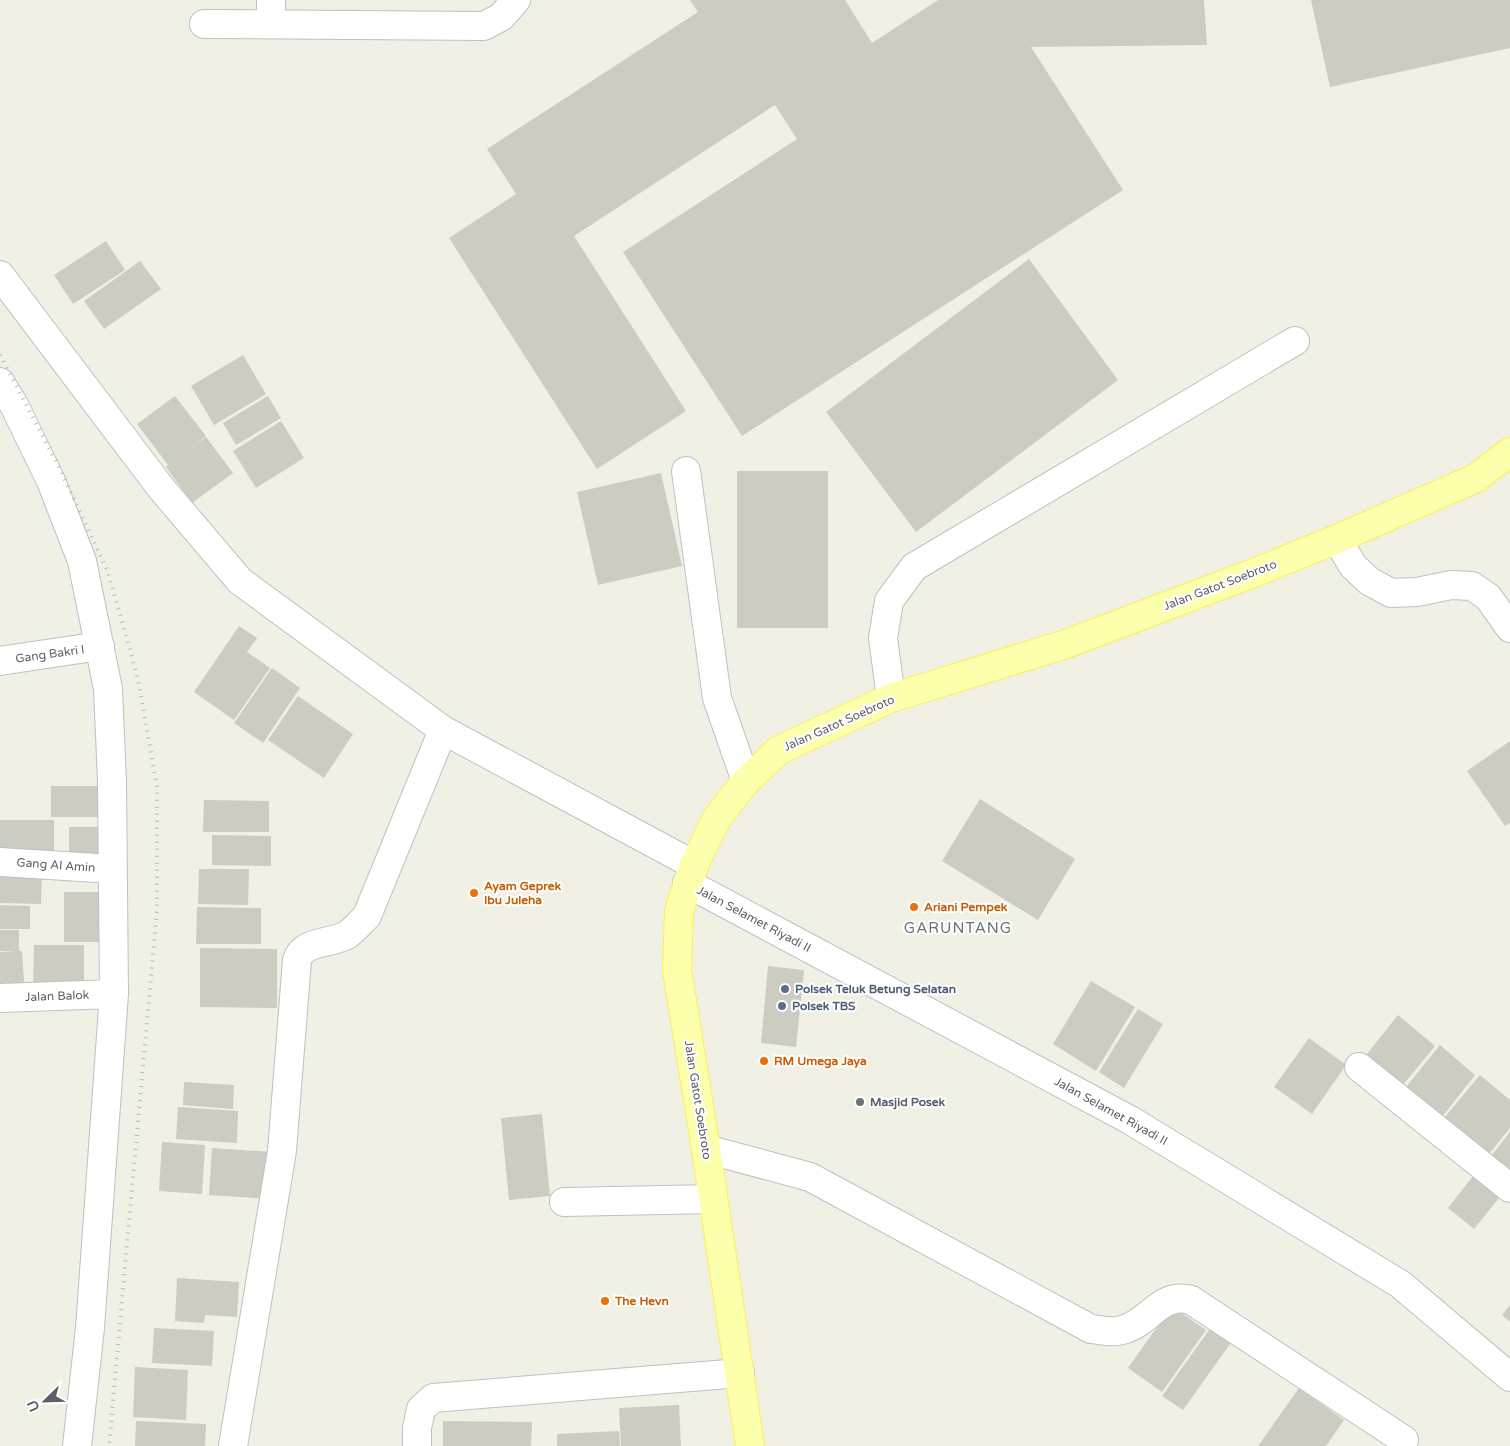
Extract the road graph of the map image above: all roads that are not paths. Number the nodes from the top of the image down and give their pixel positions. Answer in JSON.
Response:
{"nodes":[{"id":1,"x":516,"y":0,"type":"edge"},
{"id":2,"x":271,"y":12,"type":"edge"},
{"id":3,"x":204,"y":24,"type":"dead end"},
{"id":4,"x":0,"y":275,"type":"edge"},
{"id":5,"x":1295,"y":341,"type":"dead end"},
{"id":6,"x":3,"y":395,"type":"edge"},
{"id":7,"x":1510,"y":452,"type":"edge"},
{"id":8,"x":686,"y":471,"type":"dead end"},
{"id":9,"x":1336,"y":539,"type":"junction"},
{"id":10,"x":1510,"y":628,"type":"edge"},
{"id":11,"x":100,"y":646,"type":"junction"},
{"id":12,"x":0,"y":660,"type":"edge"},
{"id":13,"x":891,"y":698,"type":"junction"},
{"id":14,"x":443,"y":730,"type":"junction"},
{"id":15,"x":746,"y":781,"type":"junction"},
{"id":16,"x":0,"y":862,"type":"edge"},
{"id":17,"x":113,"y":869,"type":"junction"},
{"id":18,"x":691,"y":874,"type":"junction"},
{"id":19,"x":114,"y":994,"type":"junction"},
{"id":20,"x":0,"y":998,"type":"edge"},
{"id":21,"x":1359,"y":1067,"type":"dead end"},
{"id":22,"x":706,"y":1149,"type":"junction"},
{"id":23,"x":1510,"y":1188,"type":"edge"},
{"id":24,"x":713,"y":1199,"type":"junction"},
{"id":25,"x":564,"y":1202,"type":"dead end"},
{"id":26,"x":740,"y":1373,"type":"junction"},
{"id":27,"x":1510,"y":1377,"type":"edge"},
{"id":28,"x":1404,"y":1440,"type":"dead end"},
{"id":29,"x":77,"y":1446,"type":"edge"},
{"id":30,"x":233,"y":1446,"type":"edge"},
{"id":31,"x":417,"y":1446,"type":"edge"},
{"id":32,"x":750,"y":1446,"type":"edge"}],
"edges":[{"from":1,"to":2,"type":"street"},
{"from":2,"to":3,"type":"street"},
{"from":4,"to":14,"type":"street","name":"Jalan Selamet Riyadi II"},
{"from":5,"to":13,"type":"street"},
{"from":6,"to":11,"type":"street"},
{"from":7,"to":9,"type":"main road","name":"Jalan Gatot Soebroto"},
{"from":8,"to":15,"type":"street"},
{"from":9,"to":10,"type":"street"},
{"from":9,"to":13,"type":"main road","name":"Jalan Gatot Soebroto"},
{"from":11,"to":12,"type":"street","name":"Gang Bakri I"},
{"from":11,"to":17,"type":"street"},
{"from":13,"to":15,"type":"main road","name":"Jalan Gatot Soebroto"},
{"from":14,"to":18,"type":"street","name":"Jalan Selamet Riyadi II"},
{"from":14,"to":30,"type":"street"},
{"from":15,"to":18,"type":"main road","name":"Jalan Gatot Soebroto"},
{"from":16,"to":17,"type":"street","name":"Gang Al Amin"},
{"from":17,"to":19,"type":"street"},
{"from":18,"to":22,"type":"main road","name":"Jalan Gatot Soebroto"},
{"from":18,"to":27,"type":"street","name":"Jalan Selamet Riyadi II"},
{"from":19,"to":20,"type":"street","name":"Jalan Balok"},
{"from":19,"to":29,"type":"street"},
{"from":21,"to":23,"type":"street"},
{"from":22,"to":24,"type":"main road","name":"Jalan Gatot Soebroto"},
{"from":22,"to":28,"type":"street"},
{"from":24,"to":25,"type":"street"},
{"from":24,"to":26,"type":"main road","name":"Jalan Gatot Soebroto"},
{"from":26,"to":31,"type":"street"},
{"from":26,"to":32,"type":"main road","name":"Jalan Gatot Soebroto"}]}
